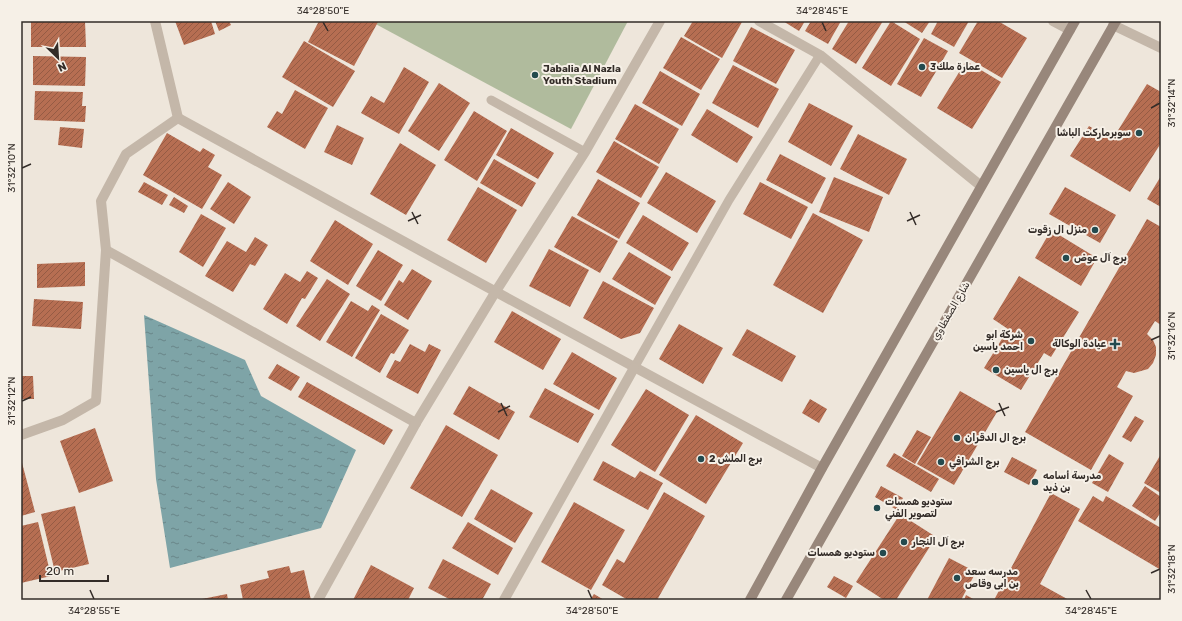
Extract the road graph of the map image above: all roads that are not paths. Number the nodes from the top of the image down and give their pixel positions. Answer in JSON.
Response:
{"nodes":[{"id":1,"x":155,"y":21,"type":"edge"},
{"id":2,"x":660,"y":21,"type":"edge"},
{"id":3,"x":759,"y":21,"type":"edge"},
{"id":4,"x":1053,"y":21,"type":"edge"},
{"id":5,"x":1114,"y":23,"type":"edge"},
{"id":6,"x":1073,"y":26,"type":"edge"},
{"id":7,"x":1161,"y":48,"type":"edge"},
{"id":8,"x":820,"y":55,"type":"junction"},
{"id":9,"x":491,"y":100,"type":"dead end"},
{"id":10,"x":178,"y":118,"type":"junction"},
{"id":11,"x":586,"y":152,"type":"junction"},
{"id":12,"x":981,"y":186,"type":"junction"},
{"id":13,"x":106,"y":250,"type":"junction"},
{"id":14,"x":496,"y":291,"type":"junction"},
{"id":15,"x":634,"y":368,"type":"junction"},
{"id":16,"x":416,"y":423,"type":"junction"},
{"id":17,"x":21,"y":435,"type":"edge"},
{"id":18,"x":822,"y":468,"type":"junction"},
{"id":19,"x":318,"y":600,"type":"edge"},
{"id":20,"x":504,"y":600,"type":"edge"},
{"id":21,"x":750,"y":600,"type":"edge"},
{"id":22,"x":786,"y":600,"type":"edge"}],
"edges":[{"from":1,"to":10,"type":"street"},
{"from":2,"to":11,"type":"street"},
{"from":3,"to":8,"type":"street"},
{"from":4,"to":6,"type":"street"},
{"from":5,"to":7,"type":"street"},
{"from":5,"to":22,"type":"main road","name":"شارع الصفطاوي"},
{"from":6,"to":12,"type":"main road"},
{"from":8,"to":12,"type":"street"},
{"from":8,"to":15,"type":"lane"},
{"from":9,"to":11,"type":"lane"},
{"from":10,"to":13,"type":"street"},
{"from":10,"to":14,"type":"street"},
{"from":11,"to":14,"type":"street"},
{"from":12,"to":18,"type":"main road"},
{"from":13,"to":16,"type":"street"},
{"from":13,"to":17,"type":"street"},
{"from":14,"to":15,"type":"street"},
{"from":14,"to":16,"type":"street"},
{"from":15,"to":18,"type":"street"},
{"from":15,"to":20,"type":"street"},
{"from":16,"to":19,"type":"street"},
{"from":18,"to":21,"type":"main road"}]}
